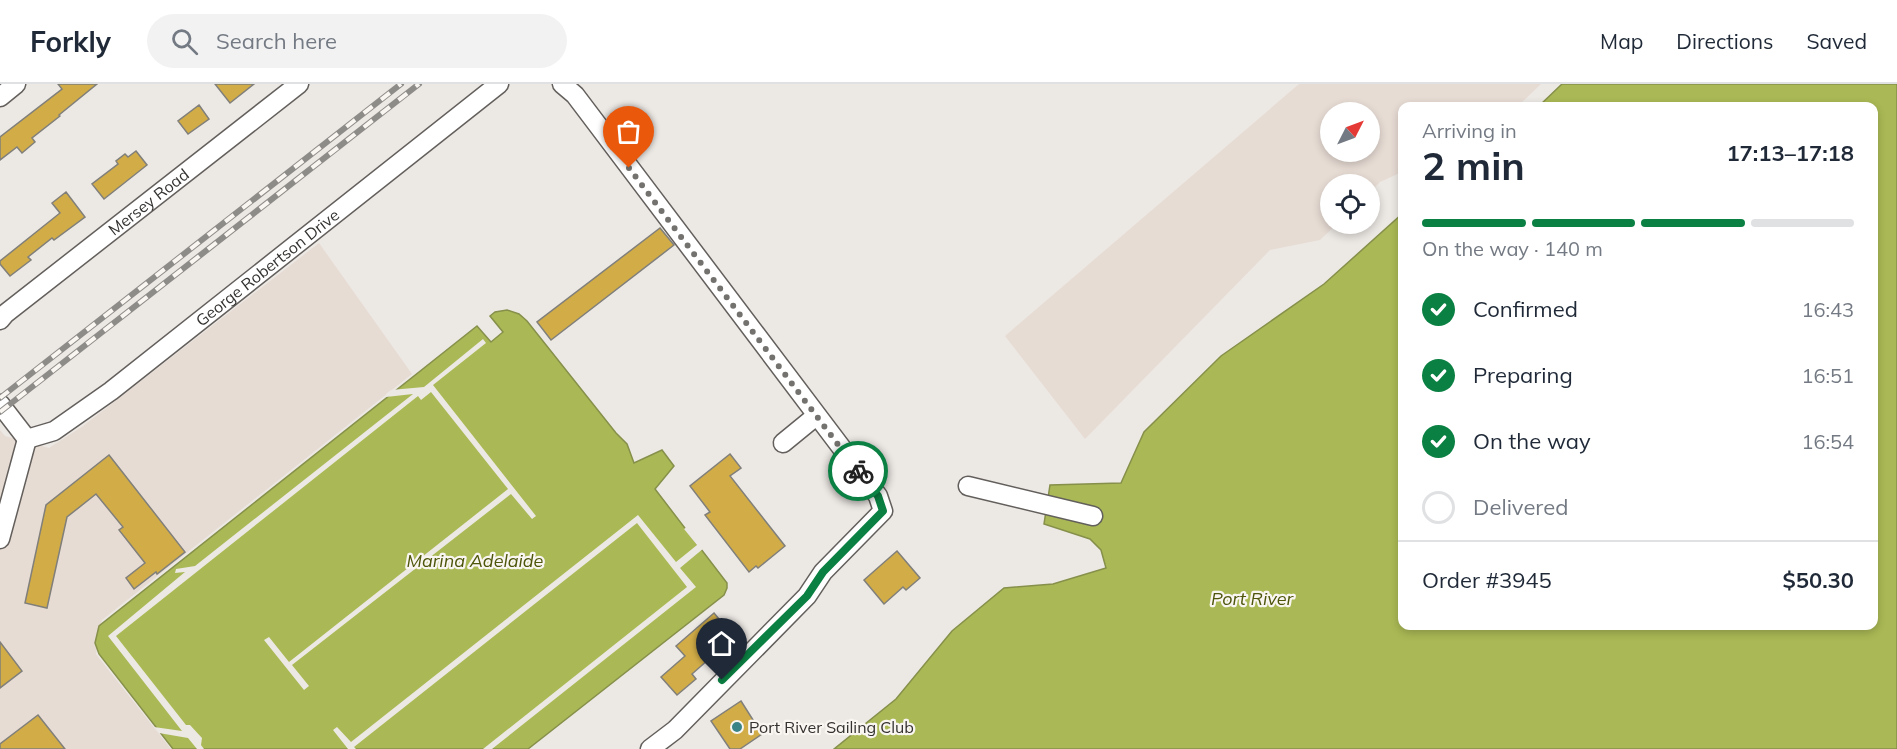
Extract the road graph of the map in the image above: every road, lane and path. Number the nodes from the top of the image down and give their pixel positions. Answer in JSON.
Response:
{"nodes":[{"id":1,"x":16,"y":84,"type":"edge"},
{"id":2,"x":299,"y":84,"type":"edge"},
{"id":3,"x":499,"y":84,"type":"edge"},
{"id":4,"x":562,"y":84,"type":"edge"},
{"id":5,"x":0,"y":97,"type":"edge"},
{"id":6,"x":0,"y":320,"type":"edge"},
{"id":7,"x":0,"y":404,"type":"edge"},
{"id":8,"x":816,"y":416,"type":"junction"},
{"id":9,"x":27,"y":439,"type":"junction"},
{"id":10,"x":783,"y":443,"type":"dead end"},
{"id":11,"x":968,"y":486,"type":"dead end"},
{"id":12,"x":1094,"y":516,"type":"dead end"},
{"id":13,"x":0,"y":539,"type":"edge"},
{"id":14,"x":650,"y":749,"type":"edge"}],
"edges":[{"from":1,"to":5,"type":"street"},
{"from":2,"to":6,"type":"street","name":"Mersey Road"},
{"from":3,"to":9,"type":"street","name":"George Robertson Drive"},
{"from":4,"to":8,"type":"street"},
{"from":7,"to":9,"type":"street"},
{"from":8,"to":10,"type":"street"},
{"from":8,"to":14,"type":"street"},
{"from":9,"to":13,"type":"street"},
{"from":11,"to":12,"type":"street"}]}
